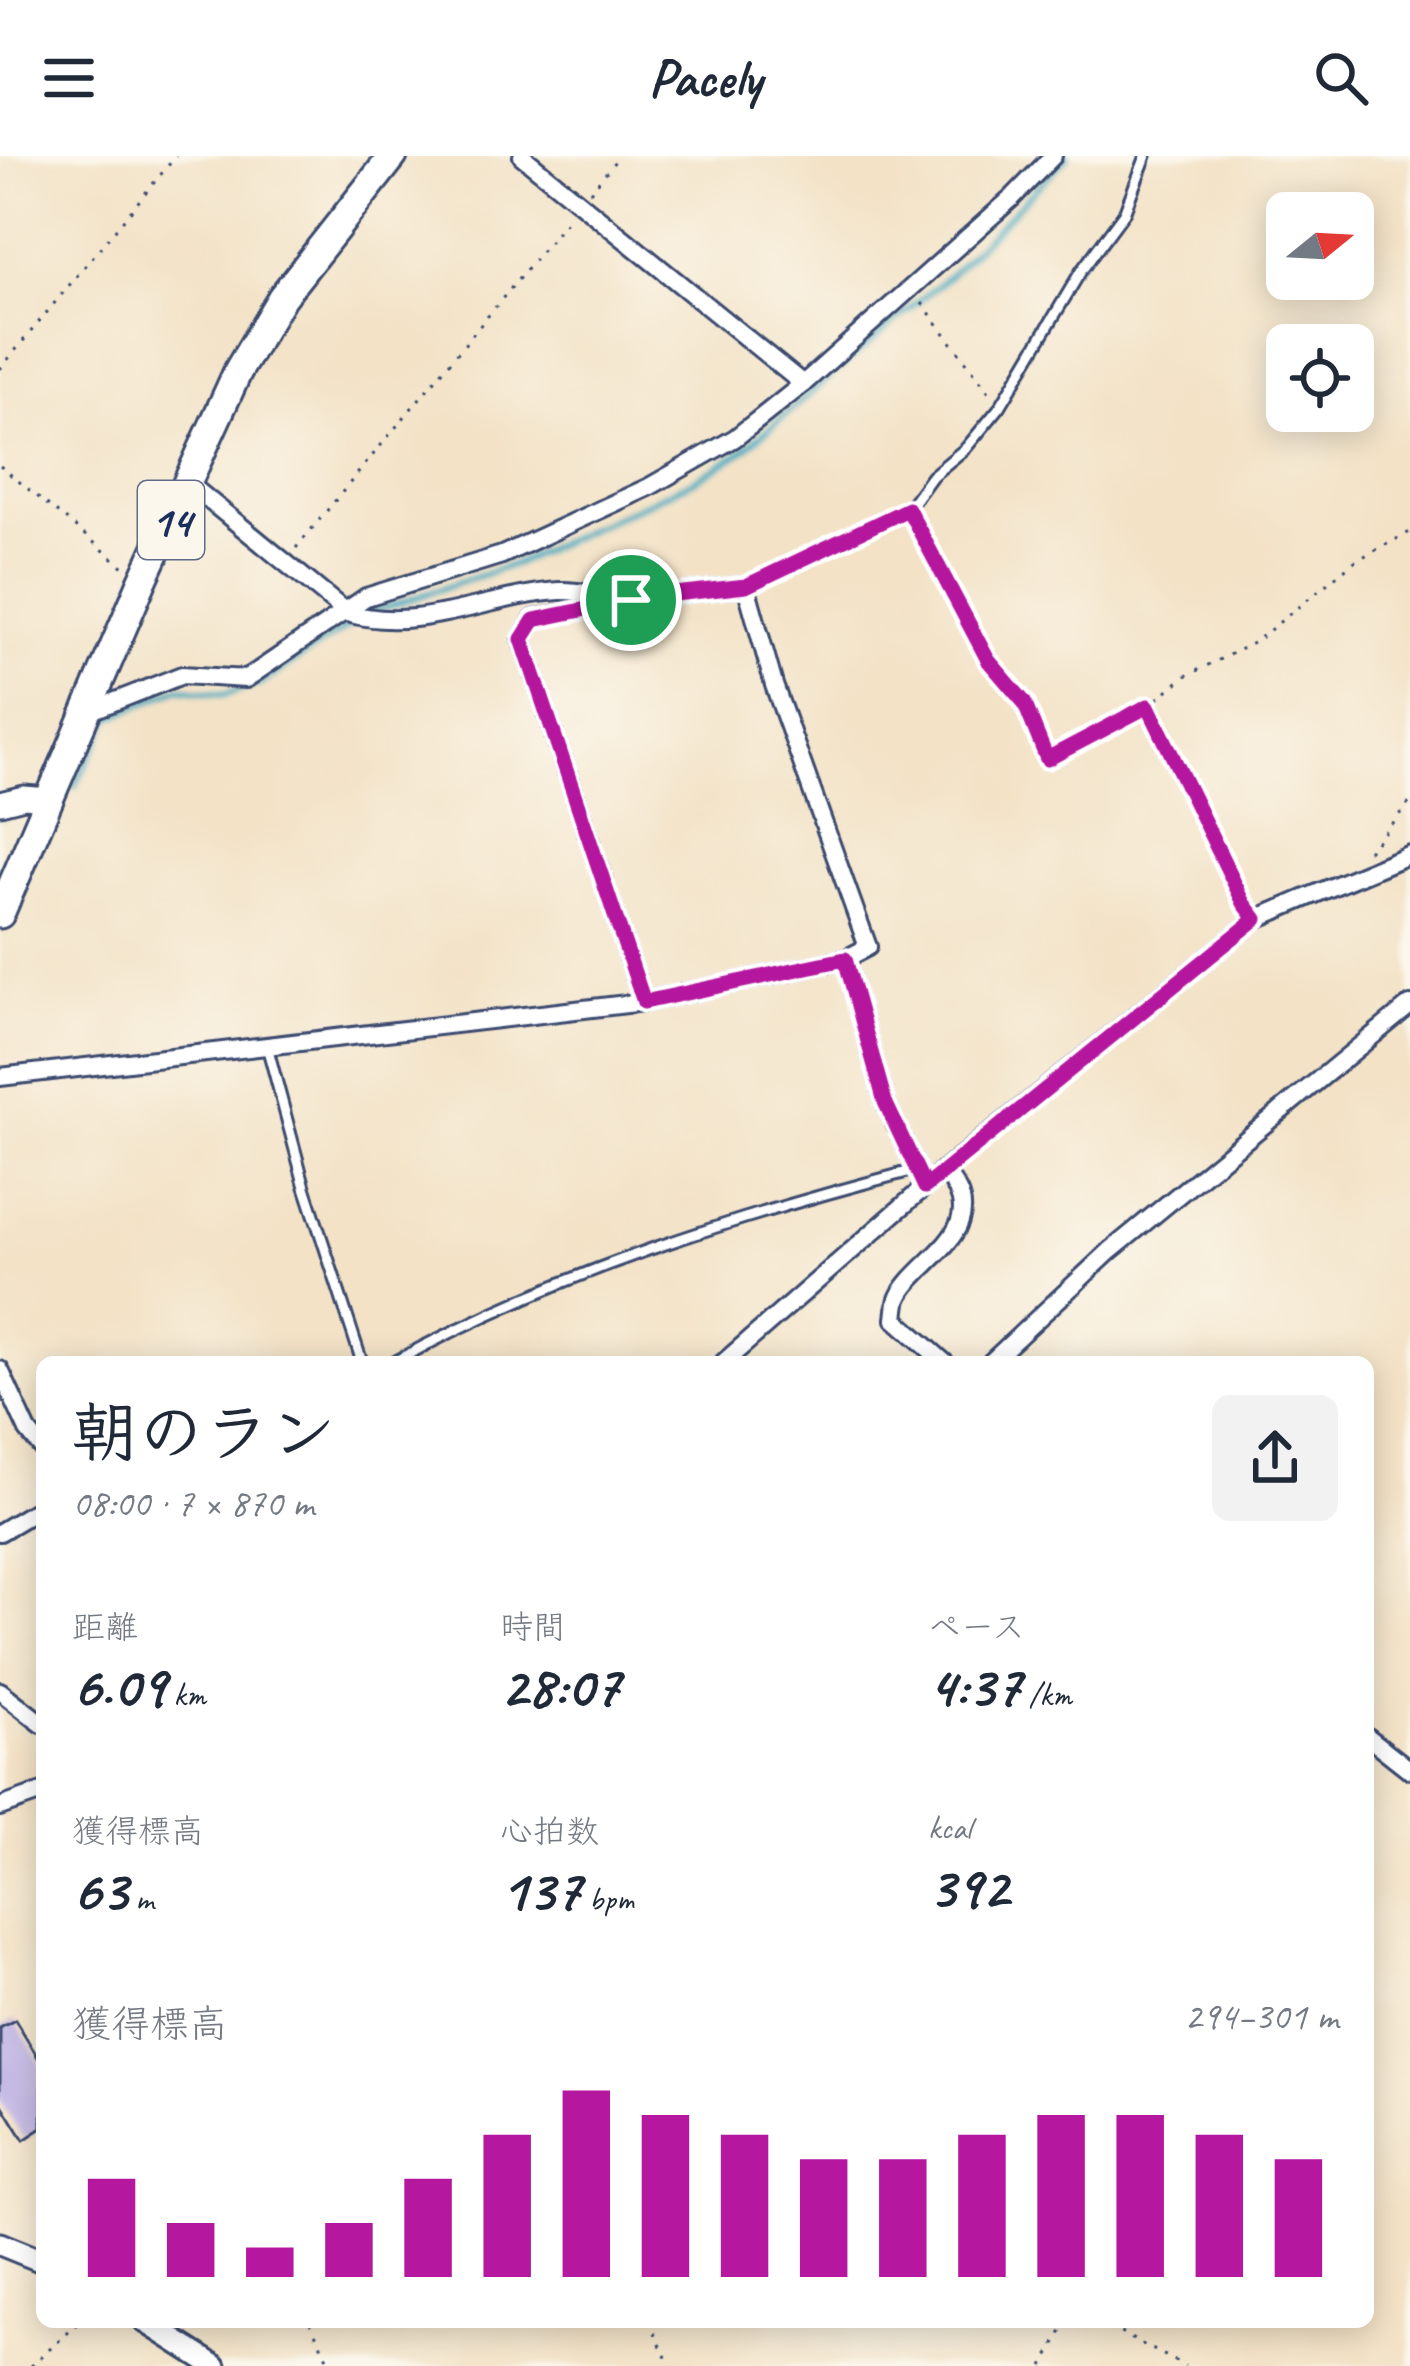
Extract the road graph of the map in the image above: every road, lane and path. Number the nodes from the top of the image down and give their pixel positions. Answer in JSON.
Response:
{"nodes":[{"id":1,"x":176,"y":156,"type":"edge"},
{"id":2,"x":393,"y":156,"type":"edge"},
{"id":3,"x":522,"y":156,"type":"edge"},
{"id":4,"x":620,"y":156,"type":"edge"},
{"id":5,"x":1053,"y":156,"type":"edge"},
{"id":6,"x":1146,"y":156,"type":"edge"},
{"id":7,"x":580,"y":204,"type":"junction"},
{"id":8,"x":910,"y":287,"type":"junction"},
{"id":9,"x":0,"y":369,"type":"edge"},
{"id":10,"x":802,"y":384,"type":"junction"},
{"id":11,"x":1000,"y":407,"type":"junction"},
{"id":12,"x":0,"y":466,"type":"edge"},
{"id":13,"x":188,"y":483,"type":"junction"},
{"id":14,"x":908,"y":509,"type":"junction"},
{"id":15,"x":1410,"y":532,"type":"edge"},
{"id":16,"x":284,"y":563,"type":"junction"},
{"id":17,"x":142,"y":582,"type":"junction"},
{"id":18,"x":746,"y":586,"type":"junction"},
{"id":19,"x":631,"y":600,"type":"junction"},
{"id":20,"x":347,"y":613,"type":"junction"},
{"id":21,"x":988,"y":660,"type":"joint"},
{"id":22,"x":1148,"y":706,"type":"junction"},
{"id":23,"x":86,"y":712,"type":"junction"},
{"id":24,"x":49,"y":799,"type":"junction"},
{"id":25,"x":1410,"y":802,"type":"edge"},
{"id":26,"x":0,"y":803,"type":"edge"},
{"id":27,"x":1410,"y":854,"type":"edge"},
{"id":28,"x":1362,"y":857,"type":"dead end"},
{"id":29,"x":0,"y":914,"type":"edge"},
{"id":30,"x":1256,"y":919,"type":"junction"},
{"id":31,"x":845,"y":959,"type":"junction"},
{"id":32,"x":644,"y":1002,"type":"junction"},
{"id":33,"x":1410,"y":1005,"type":"edge"},
{"id":34,"x":267,"y":1046,"type":"junction"},
{"id":35,"x":0,"y":1077,"type":"edge"},
{"id":36,"x":915,"y":1170,"type":"junction"},
{"id":37,"x":943,"y":1171,"type":"junction"},
{"id":38,"x":925,"y":1187,"type":"junction"},
{"id":39,"x":360,"y":1356,"type":"edge"},
{"id":40,"x":405,"y":1356,"type":"edge"},
{"id":41,"x":731,"y":1356,"type":"edge"},
{"id":42,"x":937,"y":1356,"type":"edge"},
{"id":43,"x":997,"y":1356,"type":"edge"},
{"id":44,"x":0,"y":1370,"type":"edge"},
{"id":45,"x":36,"y":1441,"type":"edge"},
{"id":46,"x":36,"y":1511,"type":"edge"},
{"id":47,"x":0,"y":1532,"type":"edge"},
{"id":48,"x":0,"y":1691,"type":"edge"},
{"id":49,"x":36,"y":1719,"type":"edge"},
{"id":50,"x":1374,"y":1742,"type":"edge"},
{"id":51,"x":1410,"y":1770,"type":"edge"},
{"id":52,"x":36,"y":1794,"type":"edge"},
{"id":53,"x":0,"y":1808,"type":"edge"},
{"id":54,"x":0,"y":2244,"type":"edge"},
{"id":55,"x":36,"y":2259,"type":"edge"},
{"id":56,"x":73,"y":2328,"type":"edge"},
{"id":57,"x":155,"y":2328,"type":"edge"},
{"id":58,"x":313,"y":2328,"type":"edge"},
{"id":59,"x":653,"y":2328,"type":"edge"},
{"id":60,"x":1064,"y":2328,"type":"edge"},
{"id":61,"x":1111,"y":2328,"type":"edge"},
{"id":62,"x":32,"y":2366,"type":"edge"},
{"id":63,"x":215,"y":2366,"type":"edge"},
{"id":64,"x":331,"y":2366,"type":"edge"},
{"id":65,"x":670,"y":2366,"type":"edge"},
{"id":66,"x":1043,"y":2366,"type":"edge"},
{"id":67,"x":1185,"y":2366,"type":"edge"}],
"edges":[{"from":1,"to":9,"type":"path"},
{"from":2,"to":13,"type":"main road","number":"14"},
{"from":3,"to":7,"type":"street"},
{"from":4,"to":7,"type":"path"},
{"from":5,"to":8,"type":"street"},
{"from":6,"to":11,"type":"lane"},
{"from":7,"to":10,"type":"street"},
{"from":7,"to":16,"type":"path"},
{"from":8,"to":10,"type":"street"},
{"from":8,"to":11,"type":"path"},
{"from":10,"to":20,"type":"street"},
{"from":11,"to":14,"type":"lane"},
{"from":12,"to":17,"type":"path"},
{"from":13,"to":16,"type":"street"},
{"from":13,"to":17,"type":"main road","number":"14"},
{"from":14,"to":18,"type":"lane"},
{"from":14,"to":21,"type":"lane"},
{"from":15,"to":22,"type":"path"},
{"from":16,"to":20,"type":"street"},
{"from":17,"to":23,"type":"main road","number":"14"},
{"from":18,"to":19,"type":"street"},
{"from":18,"to":31,"type":"street"},
{"from":19,"to":20,"type":"street"},
{"from":19,"to":32,"type":"street"},
{"from":20,"to":23,"type":"street"},
{"from":21,"to":22,"type":"path"},
{"from":22,"to":30,"type":"path"},
{"from":23,"to":24,"type":"main road","number":"14"},
{"from":24,"to":26,"type":"street"},
{"from":24,"to":29,"type":"main road","number":"14"},
{"from":25,"to":28,"type":"path"},
{"from":27,"to":30,"type":"street"},
{"from":30,"to":37,"type":"street"},
{"from":31,"to":32,"type":"street"},
{"from":31,"to":36,"type":"street"},
{"from":32,"to":34,"type":"street"},
{"from":33,"to":43,"type":"street"},
{"from":34,"to":35,"type":"street"},
{"from":34,"to":39,"type":"lane"},
{"from":36,"to":38,"type":"street"},
{"from":36,"to":40,"type":"lane"},
{"from":37,"to":38,"type":"street"},
{"from":37,"to":42,"type":"street"},
{"from":38,"to":41,"type":"street"},
{"from":44,"to":45,"type":"street"},
{"from":46,"to":47,"type":"street"},
{"from":48,"to":49,"type":"street"},
{"from":50,"to":51,"type":"street"},
{"from":52,"to":53,"type":"street"},
{"from":54,"to":55,"type":"street"},
{"from":56,"to":62,"type":"path"},
{"from":57,"to":63,"type":"street"},
{"from":58,"to":64,"type":"path"},
{"from":59,"to":65,"type":"path"},
{"from":60,"to":66,"type":"path"},
{"from":61,"to":67,"type":"path"}]}
